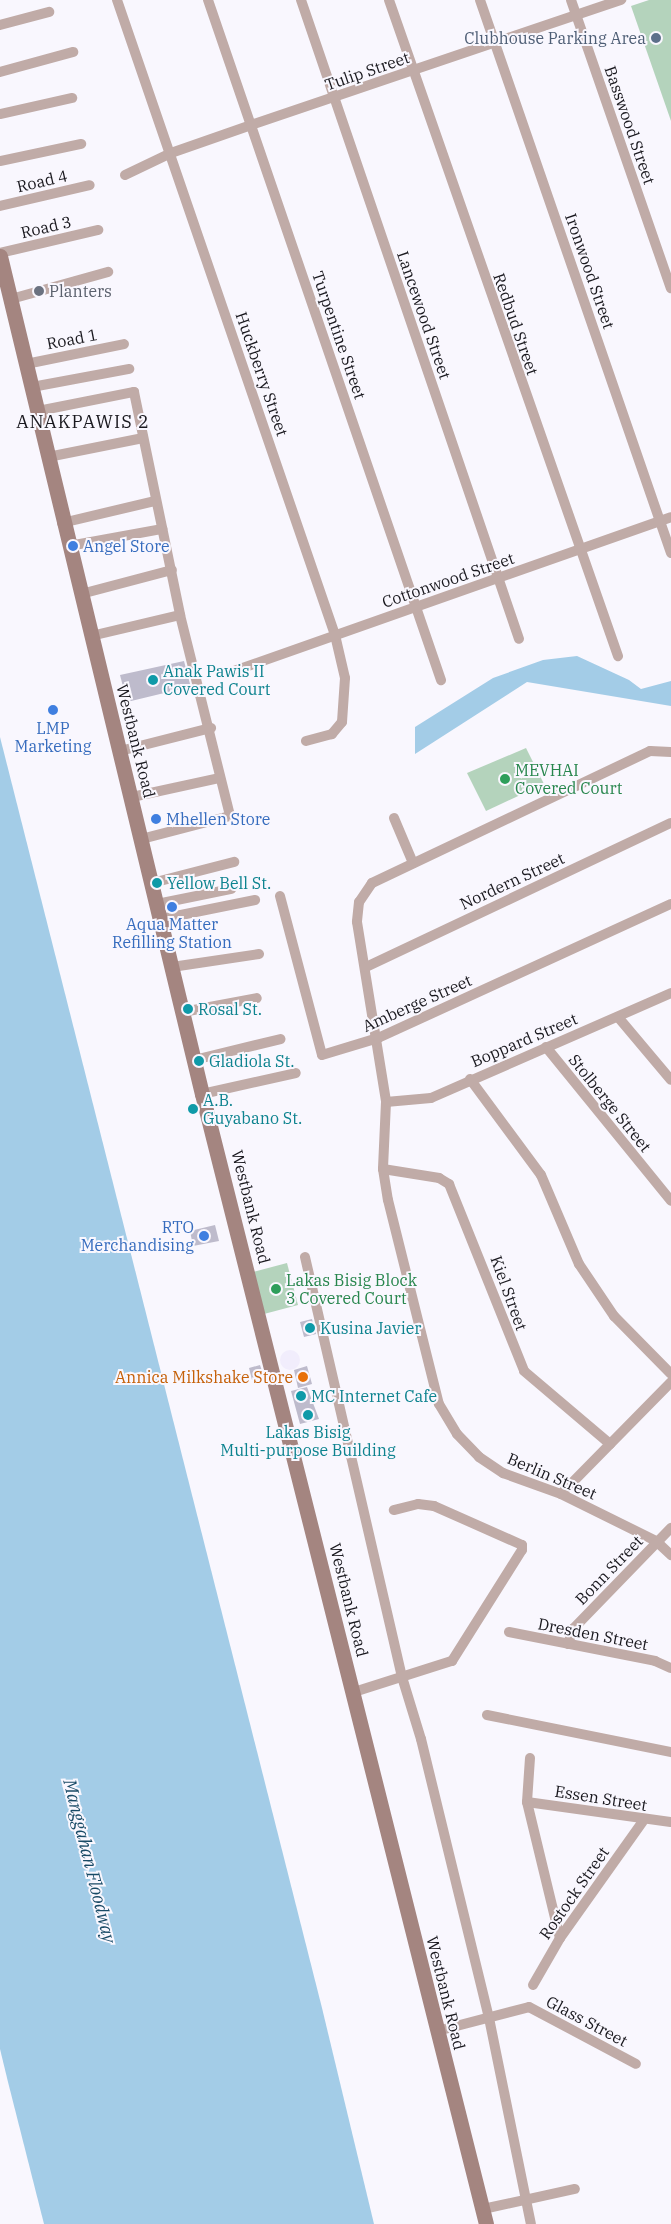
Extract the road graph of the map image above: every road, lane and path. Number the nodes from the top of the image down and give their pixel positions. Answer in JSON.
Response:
{"nodes":[{"id":1,"x":117,"y":0,"type":"edge"},
{"id":2,"x":208,"y":0,"type":"edge"},
{"id":3,"x":301,"y":0,"type":"edge"},
{"id":4,"x":388,"y":0,"type":"edge"},
{"id":5,"x":480,"y":0,"type":"edge"},
{"id":6,"x":570,"y":0,"type":"edge"},
{"id":7,"x":621,"y":0,"type":"edge"},
{"id":8,"x":50,"y":12,"type":"dead end"},
{"id":9,"x":576,"y":16,"type":"junction"},
{"id":10,"x":0,"y":24,"type":"edge"},
{"id":11,"x":495,"y":43,"type":"junction"},
{"id":12,"x":73,"y":52,"type":"dead end"},
{"id":13,"x":412,"y":71,"type":"junction"},
{"id":14,"x":0,"y":72,"type":"edge"},
{"id":15,"x":72,"y":98,"type":"dead end"},
{"id":16,"x":334,"y":98,"type":"junction"},
{"id":17,"x":0,"y":114,"type":"edge"},
{"id":18,"x":252,"y":125,"type":"junction"},
{"id":19,"x":81,"y":144,"type":"dead end"},
{"id":20,"x":171,"y":153,"type":"junction"},
{"id":21,"x":0,"y":161,"type":"edge"},
{"id":22,"x":125,"y":175,"type":"dead end"},
{"id":23,"x":90,"y":185,"type":"dead end"},
{"id":24,"x":0,"y":206,"type":"edge"},
{"id":25,"x":98,"y":230,"type":"dead end"},
{"id":26,"x":0,"y":252,"type":"edge"},
{"id":27,"x":0,"y":256,"type":"edge"},
{"id":28,"x":108,"y":272,"type":"dead end"},
{"id":29,"x":671,"y":288,"type":"edge"},
{"id":30,"x":11,"y":299,"type":"junction"},
{"id":31,"x":124,"y":344,"type":"dead end"},
{"id":32,"x":26,"y":364,"type":"junction"},
{"id":33,"x":129,"y":368,"type":"dead end"},
{"id":34,"x":32,"y":388,"type":"junction"},
{"id":35,"x":38,"y":411,"type":"junction"},
{"id":36,"x":143,"y":438,"type":"junction"},
{"id":37,"x":48,"y":457,"type":"junction"},
{"id":38,"x":156,"y":501,"type":"junction"},
{"id":39,"x":671,"y":517,"type":"edge"},
{"id":40,"x":660,"y":521,"type":"junction"},
{"id":41,"x":62,"y":523,"type":"junction"},
{"id":42,"x":162,"y":529,"type":"junction"},
{"id":43,"x":69,"y":546,"type":"junction"},
{"id":44,"x":579,"y":550,"type":"junction"},
{"id":45,"x":671,"y":553,"type":"edge"},
{"id":46,"x":172,"y":570,"type":"junction"},
{"id":47,"x":498,"y":578,"type":"junction"},
{"id":48,"x":81,"y":594,"type":"junction"},
{"id":49,"x":417,"y":606,"type":"junction"},
{"id":50,"x":180,"y":615,"type":"junction"},
{"id":51,"x":335,"y":635,"type":"junction"},
{"id":52,"x":91,"y":636,"type":"junction"},
{"id":53,"x":519,"y":639,"type":"dead end"},
{"id":54,"x":618,"y":656,"type":"dead end"},
{"id":55,"x":234,"y":670,"type":"dead end"},
{"id":56,"x":442,"y":680,"type":"dead end"},
{"id":57,"x":211,"y":728,"type":"junction"},
{"id":58,"x":306,"y":741,"type":"dead end"},
{"id":59,"x":120,"y":751,"type":"junction"},
{"id":60,"x":671,"y":752,"type":"edge"},
{"id":61,"x":220,"y":778,"type":"junction"},
{"id":62,"x":132,"y":797,"type":"junction"},
{"id":63,"x":394,"y":818,"type":"dead end"},
{"id":64,"x":671,"y":823,"type":"edge"},
{"id":65,"x":141,"y":839,"type":"junction"},
{"id":66,"x":234,"y":862,"type":"dead end"},
{"id":67,"x":413,"y":863,"type":"junction"},
{"id":68,"x":152,"y":883,"type":"junction"},
{"id":69,"x":231,"y":888,"type":"dead end"},
{"id":70,"x":280,"y":896,"type":"dead end"},
{"id":71,"x":255,"y":900,"type":"dead end"},
{"id":72,"x":157,"y":904,"type":"junction"},
{"id":73,"x":671,"y":904,"type":"edge"},
{"id":74,"x":161,"y":919,"type":"junction"},
{"id":75,"x":259,"y":954,"type":"dead end"},
{"id":76,"x":366,"y":966,"type":"junction"},
{"id":77,"x":172,"y":967,"type":"junction"},
{"id":78,"x":671,"y":993,"type":"edge"},
{"id":79,"x":257,"y":998,"type":"dead end"},
{"id":80,"x":183,"y":1012,"type":"junction"},
{"id":81,"x":618,"y":1017,"type":"junction"},
{"id":82,"x":378,"y":1038,"type":"junction"},
{"id":83,"x":281,"y":1039,"type":"dead end"},
{"id":84,"x":546,"y":1047,"type":"junction"},
{"id":85,"x":194,"y":1060,"type":"junction"},
{"id":86,"x":296,"y":1074,"type":"dead end"},
{"id":87,"x":470,"y":1079,"type":"junction"},
{"id":88,"x":671,"y":1080,"type":"edge"},
{"id":89,"x":202,"y":1094,"type":"junction"},
{"id":90,"x":386,"y":1102,"type":"junction"},
{"id":91,"x":383,"y":1169,"type":"junction"},
{"id":92,"x":671,"y":1201,"type":"edge"},
{"id":93,"x":305,"y":1257,"type":"dead end"},
{"id":94,"x":671,"y":1374,"type":"edge"},
{"id":95,"x":671,"y":1382,"type":"edge"},
{"id":96,"x":610,"y":1444,"type":"junction"},
{"id":97,"x":561,"y":1494,"type":"junction"},
{"id":98,"x":394,"y":1510,"type":"dead end"},
{"id":99,"x":671,"y":1528,"type":"edge"},
{"id":100,"x":656,"y":1542,"type":"junction"},
{"id":101,"x":671,"y":1555,"type":"edge"},
{"id":102,"x":509,"y":1632,"type":"dead end"},
{"id":103,"x":568,"y":1644,"type":"junction"},
{"id":104,"x":671,"y":1668,"type":"edge"},
{"id":105,"x":402,"y":1677,"type":"junction"},
{"id":106,"x":354,"y":1692,"type":"junction"},
{"id":107,"x":487,"y":1715,"type":"dead end"},
{"id":108,"x":671,"y":1752,"type":"edge"},
{"id":109,"x":530,"y":1758,"type":"dead end"},
{"id":110,"x":527,"y":1802,"type":"junction"},
{"id":111,"x":643,"y":1821,"type":"junction"},
{"id":112,"x":671,"y":1822,"type":"edge"},
{"id":113,"x":560,"y":1938,"type":"junction"},
{"id":114,"x":533,"y":1985,"type":"dead end"},
{"id":115,"x":489,"y":2018,"type":"junction"},
{"id":116,"x":437,"y":2031,"type":"junction"},
{"id":117,"x":636,"y":2064,"type":"dead end"},
{"id":118,"x":574,"y":2189,"type":"dead end"},
{"id":119,"x":526,"y":2199,"type":"junction"},
{"id":120,"x":485,"y":2217,"type":"edge"},
{"id":121,"x":531,"y":2224,"type":"edge"}],
"edges":[{"from":1,"to":20,"type":"street","name":"Huckberry Street"},
{"from":2,"to":18,"type":"street","name":"Turpentine Street"},
{"from":3,"to":16,"type":"street","name":"Lancewood Street"},
{"from":4,"to":13,"type":"street","name":"Redbud Street"},
{"from":5,"to":11,"type":"street","name":"Ironwood Street"},
{"from":6,"to":9,"type":"street","name":"Basswood Street"},
{"from":7,"to":9,"type":"street","name":"Tulip Street"},
{"from":8,"to":10,"type":"street"},
{"from":9,"to":11,"type":"street","name":"Tulip Street"},
{"from":9,"to":29,"type":"street","name":"Basswood Street"},
{"from":11,"to":13,"type":"street","name":"Tulip Street"},
{"from":11,"to":40,"type":"street","name":"Ironwood Street"},
{"from":12,"to":14,"type":"street"},
{"from":13,"to":16,"type":"street","name":"Tulip Street"},
{"from":13,"to":44,"type":"street","name":"Redbud Street"},
{"from":15,"to":17,"type":"street"},
{"from":16,"to":18,"type":"street","name":"Tulip Street"},
{"from":16,"to":47,"type":"street","name":"Lancewood Street"},
{"from":18,"to":20,"type":"street","name":"Tulip Street"},
{"from":18,"to":49,"type":"street","name":"Turpentine Street"},
{"from":19,"to":21,"type":"street"},
{"from":20,"to":22,"type":"street","name":"Tulip Street"},
{"from":20,"to":51,"type":"street","name":"Huckberry Street"},
{"from":23,"to":24,"type":"street","name":"Road 4"},
{"from":25,"to":26,"type":"street","name":"Road 3"},
{"from":27,"to":30,"type":"street","name":"Westbank Road"},
{"from":28,"to":30,"type":"street"},
{"from":30,"to":32,"type":"street","name":"Westbank Road"},
{"from":31,"to":32,"type":"street","name":"Road 1"},
{"from":32,"to":34,"type":"street","name":"Westbank Road"},
{"from":33,"to":34,"type":"street"},
{"from":34,"to":35,"type":"street","name":"Westbank Road"},
{"from":35,"to":36,"type":"street"},
{"from":35,"to":37,"type":"street","name":"Westbank Road"},
{"from":36,"to":37,"type":"street"},
{"from":36,"to":38,"type":"street"},
{"from":37,"to":41,"type":"street","name":"Westbank Road"},
{"from":38,"to":41,"type":"street"},
{"from":38,"to":42,"type":"street"},
{"from":39,"to":40,"type":"street","name":"Cottonwood Street"},
{"from":40,"to":44,"type":"street","name":"Cottonwood Street"},
{"from":40,"to":45,"type":"street","name":"Ironwood Street"},
{"from":41,"to":43,"type":"street","name":"Westbank Road"},
{"from":42,"to":43,"type":"street"},
{"from":42,"to":46,"type":"street"},
{"from":43,"to":48,"type":"street","name":"Westbank Road"},
{"from":44,"to":47,"type":"street","name":"Cottonwood Street"},
{"from":44,"to":54,"type":"street","name":"Redbud Street"},
{"from":46,"to":48,"type":"street"},
{"from":46,"to":50,"type":"street"},
{"from":47,"to":49,"type":"street","name":"Cottonwood Street"},
{"from":47,"to":53,"type":"street","name":"Lancewood Street"},
{"from":48,"to":52,"type":"street","name":"Westbank Road"},
{"from":49,"to":51,"type":"street","name":"Cottonwood Street"},
{"from":49,"to":56,"type":"street","name":"Turpentine Street"},
{"from":50,"to":52,"type":"street"},
{"from":50,"to":57,"type":"street"},
{"from":51,"to":55,"type":"street","name":"Cottonwood Street"},
{"from":51,"to":58,"type":"street","name":"Huckberry Street"},
{"from":52,"to":59,"type":"street","name":"Westbank Road"},
{"from":57,"to":59,"type":"street"},
{"from":57,"to":61,"type":"street"},
{"from":59,"to":62,"type":"street","name":"Westbank Road"},
{"from":60,"to":67,"type":"street","name":"Berlin Street"},
{"from":61,"to":62,"type":"street"},
{"from":61,"to":65,"type":"street"},
{"from":62,"to":65,"type":"street","name":"Westbank Road"},
{"from":63,"to":67,"type":"street"},
{"from":64,"to":76,"type":"street","name":"Nordern Street"},
{"from":65,"to":68,"type":"street","name":"Westbank Road"},
{"from":66,"to":68,"type":"street"},
{"from":67,"to":76,"type":"street","name":"Berlin Street"},
{"from":68,"to":72,"type":"street","name":"Westbank Road"},
{"from":69,"to":72,"type":"street"},
{"from":70,"to":82,"type":"street","name":"Amberge Street"},
{"from":71,"to":74,"type":"street"},
{"from":72,"to":74,"type":"street","name":"Westbank Road"},
{"from":73,"to":82,"type":"street","name":"Amberge Street"},
{"from":74,"to":77,"type":"street","name":"Westbank Road"},
{"from":75,"to":77,"type":"street"},
{"from":76,"to":82,"type":"street","name":"Berlin Street"},
{"from":77,"to":80,"type":"street","name":"Westbank Road"},
{"from":78,"to":81,"type":"street","name":"Boppard Street"},
{"from":79,"to":80,"type":"street"},
{"from":80,"to":85,"type":"street","name":"Westbank Road"},
{"from":81,"to":84,"type":"street","name":"Boppard Street"},
{"from":81,"to":88,"type":"street"},
{"from":82,"to":90,"type":"street","name":"Berlin Street"},
{"from":83,"to":85,"type":"street"},
{"from":84,"to":87,"type":"street","name":"Boppard Street"},
{"from":84,"to":92,"type":"street","name":"Stolberge Street"},
{"from":85,"to":89,"type":"street","name":"Westbank Road"},
{"from":86,"to":89,"type":"street"},
{"from":87,"to":90,"type":"street","name":"Boppard Street"},
{"from":87,"to":94,"type":"street"},
{"from":89,"to":106,"type":"street","name":"Westbank Road"},
{"from":90,"to":91,"type":"street","name":"Berlin Street"},
{"from":91,"to":96,"type":"street","name":"Kiel Street"},
{"from":91,"to":97,"type":"street","name":"Berlin Street"},
{"from":93,"to":105,"type":"street"},
{"from":95,"to":96,"type":"street"},
{"from":96,"to":97,"type":"street"},
{"from":97,"to":100,"type":"street","name":"Berlin Street"},
{"from":98,"to":105,"type":"street"},
{"from":99,"to":100,"type":"street","name":"Bonn Street"},
{"from":100,"to":101,"type":"street","name":"Berlin Street"},
{"from":100,"to":103,"type":"street","name":"Bonn Street"},
{"from":102,"to":103,"type":"street","name":"Dresden Street"},
{"from":103,"to":104,"type":"street","name":"Dresden Street"},
{"from":105,"to":106,"type":"street"},
{"from":105,"to":115,"type":"street"},
{"from":106,"to":116,"type":"street","name":"Westbank Road"},
{"from":107,"to":108,"type":"street"},
{"from":109,"to":110,"type":"street"},
{"from":110,"to":111,"type":"street","name":"Essen Street"},
{"from":110,"to":113,"type":"street"},
{"from":111,"to":112,"type":"street","name":"Essen Street"},
{"from":111,"to":113,"type":"street","name":"Rostock Street"},
{"from":113,"to":114,"type":"street","name":"Rostock Street"},
{"from":115,"to":116,"type":"street","name":"Glass Street"},
{"from":115,"to":117,"type":"street","name":"Glass Street"},
{"from":115,"to":119,"type":"street"},
{"from":116,"to":120,"type":"street","name":"Westbank Road"},
{"from":118,"to":119,"type":"street"},
{"from":119,"to":120,"type":"street"},
{"from":119,"to":121,"type":"street"}]}
